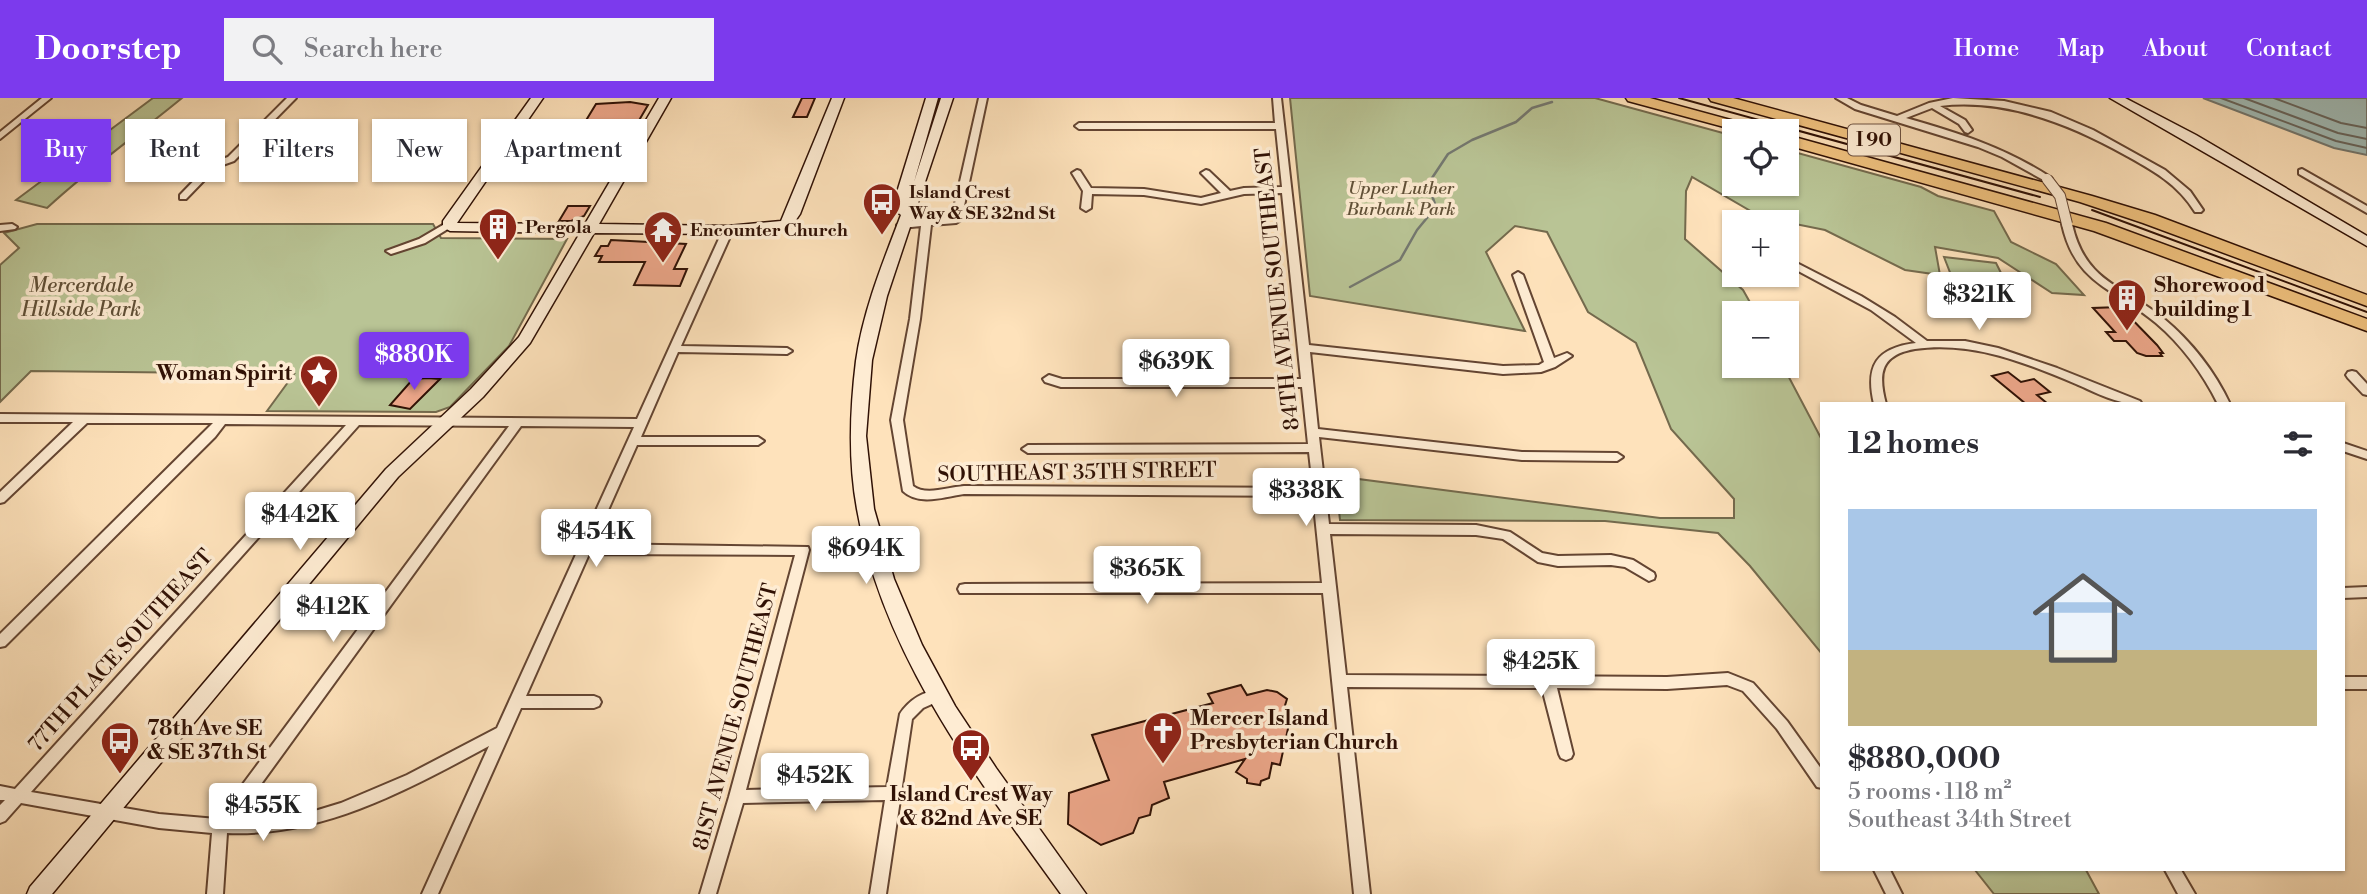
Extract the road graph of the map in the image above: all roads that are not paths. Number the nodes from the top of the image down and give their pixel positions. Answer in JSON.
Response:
{"nodes":[{"id":1,"x":47,"y":98,"type":"edge"},
{"id":2,"x":292,"y":98,"type":"edge"},
{"id":3,"x":537,"y":98,"type":"edge"},
{"id":4,"x":665,"y":98,"type":"edge"},
{"id":5,"x":838,"y":98,"type":"edge"},
{"id":6,"x":947,"y":98,"type":"edge"},
{"id":7,"x":984,"y":98,"type":"edge"},
{"id":8,"x":1277,"y":98,"type":"edge"},
{"id":9,"x":1633,"y":98,"type":"edge"},
{"id":10,"x":1716,"y":98,"type":"edge"},
{"id":11,"x":1840,"y":98,"type":"edge"},
{"id":12,"x":2116,"y":98,"type":"edge"},
{"id":13,"x":929,"y":100,"type":"edge"},
{"id":14,"x":1932,"y":105,"type":"junction"},
{"id":15,"x":1897,"y":119,"type":"junction"},
{"id":16,"x":1722,"y":122,"type":"edge"},
{"id":17,"x":1079,"y":126,"type":"dead end"},
{"id":18,"x":1280,"y":126,"type":"junction"},
{"id":19,"x":1968,"y":130,"type":"dead end"},
{"id":20,"x":0,"y":136,"type":"edge"},
{"id":21,"x":1799,"y":143,"type":"edge"},
{"id":22,"x":2302,"y":172,"type":"dead end"},
{"id":23,"x":1077,"y":173,"type":"dead end"},
{"id":24,"x":1206,"y":173,"type":"dead end"},
{"id":25,"x":1286,"y":190,"type":"junction"},
{"id":26,"x":1088,"y":191,"type":"junction"},
{"id":27,"x":1228,"y":195,"type":"junction"},
{"id":28,"x":183,"y":197,"type":"dead end"},
{"id":29,"x":1086,"y":208,"type":"dead end"},
{"id":30,"x":2198,"y":210,"type":"dead end"},
{"id":31,"x":2367,"y":210,"type":"edge"},
{"id":32,"x":448,"y":225,"type":"junction"},
{"id":33,"x":902,"y":225,"type":"junction"},
{"id":34,"x":926,"y":225,"type":"junction"},
{"id":35,"x":12,"y":227,"type":"dead end"},
{"id":36,"x":0,"y":229,"type":"edge"},
{"id":37,"x":588,"y":229,"type":"junction"},
{"id":38,"x":728,"y":230,"type":"junction"},
{"id":39,"x":2367,"y":242,"type":"edge"},
{"id":40,"x":391,"y":251,"type":"dead end"},
{"id":41,"x":1799,"y":267,"type":"edge"},
{"id":42,"x":1518,"y":275,"type":"dead end"},
{"id":43,"x":2367,"y":301,"type":"edge"},
{"id":44,"x":2367,"y":325,"type":"edge"},
{"id":45,"x":1923,"y":343,"type":"junction"},
{"id":46,"x":1303,"y":348,"type":"junction"},
{"id":47,"x":675,"y":349,"type":"junction"},
{"id":48,"x":787,"y":351,"type":"dead end"},
{"id":49,"x":1567,"y":356,"type":"dead end"},
{"id":50,"x":1550,"y":365,"type":"junction"},
{"id":51,"x":2352,"y":375,"type":"dead end"},
{"id":52,"x":1049,"y":379,"type":"dead end"},
{"id":53,"x":1307,"y":383,"type":"junction"},
{"id":54,"x":2367,"y":391,"type":"edge"},
{"id":55,"x":1879,"y":402,"type":"edge"},
{"id":56,"x":2131,"y":402,"type":"edge"},
{"id":57,"x":2223,"y":402,"type":"edge"},
{"id":58,"x":0,"y":418,"type":"edge"},
{"id":59,"x":84,"y":419,"type":"junction"},
{"id":60,"x":357,"y":420,"type":"junction"},
{"id":61,"x":222,"y":421,"type":"junction"},
{"id":62,"x":446,"y":421,"type":"junction"},
{"id":63,"x":518,"y":422,"type":"junction"},
{"id":64,"x":643,"y":422,"type":"junction"},
{"id":65,"x":1313,"y":432,"type":"junction"},
{"id":66,"x":635,"y":441,"type":"junction"},
{"id":67,"x":758,"y":441,"type":"dead end"},
{"id":68,"x":1314,"y":448,"type":"junction"},
{"id":69,"x":2345,"y":448,"type":"edge"},
{"id":70,"x":1028,"y":449,"type":"dead end"},
{"id":71,"x":2367,"y":455,"type":"edge"},
{"id":72,"x":1617,"y":457,"type":"dead end"},
{"id":73,"x":1319,"y":492,"type":"junction"},
{"id":74,"x":0,"y":499,"type":"edge"},
{"id":75,"x":1323,"y":528,"type":"junction"},
{"id":76,"x":586,"y":549,"type":"junction"},
{"id":77,"x":1649,"y":576,"type":"dead end"},
{"id":78,"x":1330,"y":588,"type":"junction"},
{"id":79,"x":965,"y":589,"type":"dead end"},
{"id":80,"x":2367,"y":592,"type":"edge"},
{"id":81,"x":2345,"y":593,"type":"edge"},
{"id":82,"x":0,"y":642,"type":"edge"},
{"id":83,"x":1340,"y":681,"type":"junction"},
{"id":84,"x":1548,"y":682,"type":"junction"},
{"id":85,"x":2367,"y":683,"type":"edge"},
{"id":86,"x":2345,"y":684,"type":"edge"},
{"id":87,"x":936,"y":696,"type":"junction"},
{"id":88,"x":518,"y":702,"type":"junction"},
{"id":89,"x":594,"y":702,"type":"dead end"},
{"id":90,"x":502,"y":732,"type":"junction"},
{"id":91,"x":1566,"y":754,"type":"dead end"},
{"id":92,"x":1820,"y":779,"type":"edge"},
{"id":93,"x":0,"y":793,"type":"edge"},
{"id":94,"x":892,"y":793,"type":"junction"},
{"id":95,"x":18,"y":796,"type":"junction"},
{"id":96,"x":737,"y":797,"type":"junction"},
{"id":97,"x":108,"y":811,"type":"junction"},
{"id":98,"x":0,"y":816,"type":"edge"},
{"id":99,"x":220,"y":828,"type":"junction"},
{"id":100,"x":1882,"y":871,"type":"edge"},
{"id":101,"x":2174,"y":871,"type":"edge"},
{"id":102,"x":38,"y":894,"type":"edge"},
{"id":103,"x":215,"y":894,"type":"edge"},
{"id":104,"x":430,"y":894,"type":"edge"},
{"id":105,"x":708,"y":894,"type":"edge"},
{"id":106,"x":878,"y":894,"type":"edge"},
{"id":107,"x":1075,"y":894,"type":"edge"},
{"id":108,"x":1362,"y":894,"type":"edge"},
{"id":109,"x":1894,"y":894,"type":"edge"},
{"id":110,"x":2187,"y":894,"type":"edge"}],
"edges":[{"from":1,"to":20,"type":"street"},
{"from":2,"to":28,"type":"street"},
{"from":3,"to":32,"type":"street"},
{"from":4,"to":37,"type":"street"},
{"from":5,"to":38,"type":"street"},
{"from":6,"to":33,"type":"street"},
{"from":7,"to":34,"type":"street"},
{"from":8,"to":18,"type":"street","name":"84TH AVENUE SOUTHEAST"},
{"from":9,"to":16,"type":"highway"},
{"from":10,"to":43,"type":"highway","number":"I 90"},
{"from":11,"to":15,"type":"street"},
{"from":12,"to":39,"type":"street"},
{"from":13,"to":33,"type":"street"},
{"from":14,"to":15,"type":"street"},
{"from":14,"to":19,"type":"street"},
{"from":14,"to":30,"type":"street"},
{"from":15,"to":57,"type":"street","bridge":true},
{"from":17,"to":18,"type":"street"},
{"from":18,"to":25,"type":"street","name":"84TH AVENUE SOUTHEAST"},
{"from":21,"to":44,"type":"highway","number":"I 90"},
{"from":22,"to":31,"type":"street"},
{"from":23,"to":26,"type":"street"},
{"from":24,"to":27,"type":"street"},
{"from":25,"to":27,"type":"street"},
{"from":25,"to":46,"type":"street","name":"84TH AVENUE SOUTHEAST"},
{"from":26,"to":27,"type":"street"},
{"from":26,"to":29,"type":"street"},
{"from":32,"to":37,"type":"street"},
{"from":32,"to":40,"type":"street"},
{"from":33,"to":34,"type":"street"},
{"from":33,"to":87,"type":"street"},
{"from":34,"to":73,"type":"street","name":"SOUTHEAST 35TH STREET"},
{"from":35,"to":36,"type":"street"},
{"from":37,"to":38,"type":"street"},
{"from":37,"to":62,"type":"street"},
{"from":38,"to":47,"type":"street"},
{"from":41,"to":45,"type":"street"},
{"from":42,"to":50,"type":"street"},
{"from":45,"to":55,"type":"street"},
{"from":45,"to":56,"type":"street"},
{"from":46,"to":50,"type":"street"},
{"from":46,"to":53,"type":"street","name":"84TH AVENUE SOUTHEAST"},
{"from":47,"to":48,"type":"street"},
{"from":47,"to":64,"type":"street"},
{"from":49,"to":50,"type":"street"},
{"from":51,"to":54,"type":"street"},
{"from":52,"to":53,"type":"street"},
{"from":53,"to":65,"type":"street","name":"84TH AVENUE SOUTHEAST"},
{"from":58,"to":59,"type":"street"},
{"from":59,"to":61,"type":"street"},
{"from":59,"to":74,"type":"street"},
{"from":60,"to":61,"type":"street"},
{"from":60,"to":62,"type":"street"},
{"from":60,"to":95,"type":"street","name":"77TH PLACE SOUTHEAST"},
{"from":61,"to":82,"type":"street"},
{"from":62,"to":63,"type":"street"},
{"from":62,"to":97,"type":"street"},
{"from":63,"to":64,"type":"street"},
{"from":63,"to":99,"type":"street"},
{"from":64,"to":66,"type":"street"},
{"from":65,"to":68,"type":"street","name":"84TH AVENUE SOUTHEAST"},
{"from":65,"to":72,"type":"street"},
{"from":66,"to":67,"type":"street"},
{"from":66,"to":76,"type":"street"},
{"from":68,"to":70,"type":"street"},
{"from":68,"to":73,"type":"street","name":"84TH AVENUE SOUTHEAST"},
{"from":69,"to":71,"type":"street"},
{"from":73,"to":75,"type":"street","name":"84TH AVENUE SOUTHEAST"},
{"from":75,"to":77,"type":"street"},
{"from":75,"to":78,"type":"street","name":"84TH AVENUE SOUTHEAST"},
{"from":76,"to":88,"type":"street"},
{"from":76,"to":96,"type":"street","name":"81ST AVENUE SOUTHEAST"},
{"from":78,"to":79,"type":"street"},
{"from":78,"to":83,"type":"street","name":"84TH AVENUE SOUTHEAST"},
{"from":80,"to":81,"type":"street"},
{"from":83,"to":84,"type":"street"},
{"from":83,"to":108,"type":"street","name":"84TH AVENUE SOUTHEAST"},
{"from":84,"to":91,"type":"street"},
{"from":84,"to":92,"type":"street"},
{"from":85,"to":86,"type":"street"},
{"from":87,"to":94,"type":"street"},
{"from":87,"to":107,"type":"street"},
{"from":88,"to":89,"type":"street"},
{"from":88,"to":90,"type":"street"},
{"from":90,"to":99,"type":"street"},
{"from":90,"to":104,"type":"street"},
{"from":93,"to":95,"type":"street"},
{"from":94,"to":96,"type":"street"},
{"from":94,"to":106,"type":"street"},
{"from":95,"to":97,"type":"street"},
{"from":95,"to":98,"type":"street","name":"77TH PLACE SOUTHEAST"},
{"from":96,"to":105,"type":"street","name":"81ST AVENUE SOUTHEAST"},
{"from":97,"to":99,"type":"street"},
{"from":97,"to":102,"type":"street"},
{"from":99,"to":103,"type":"street"},
{"from":100,"to":109,"type":"street"},
{"from":101,"to":110,"type":"street"}]}
